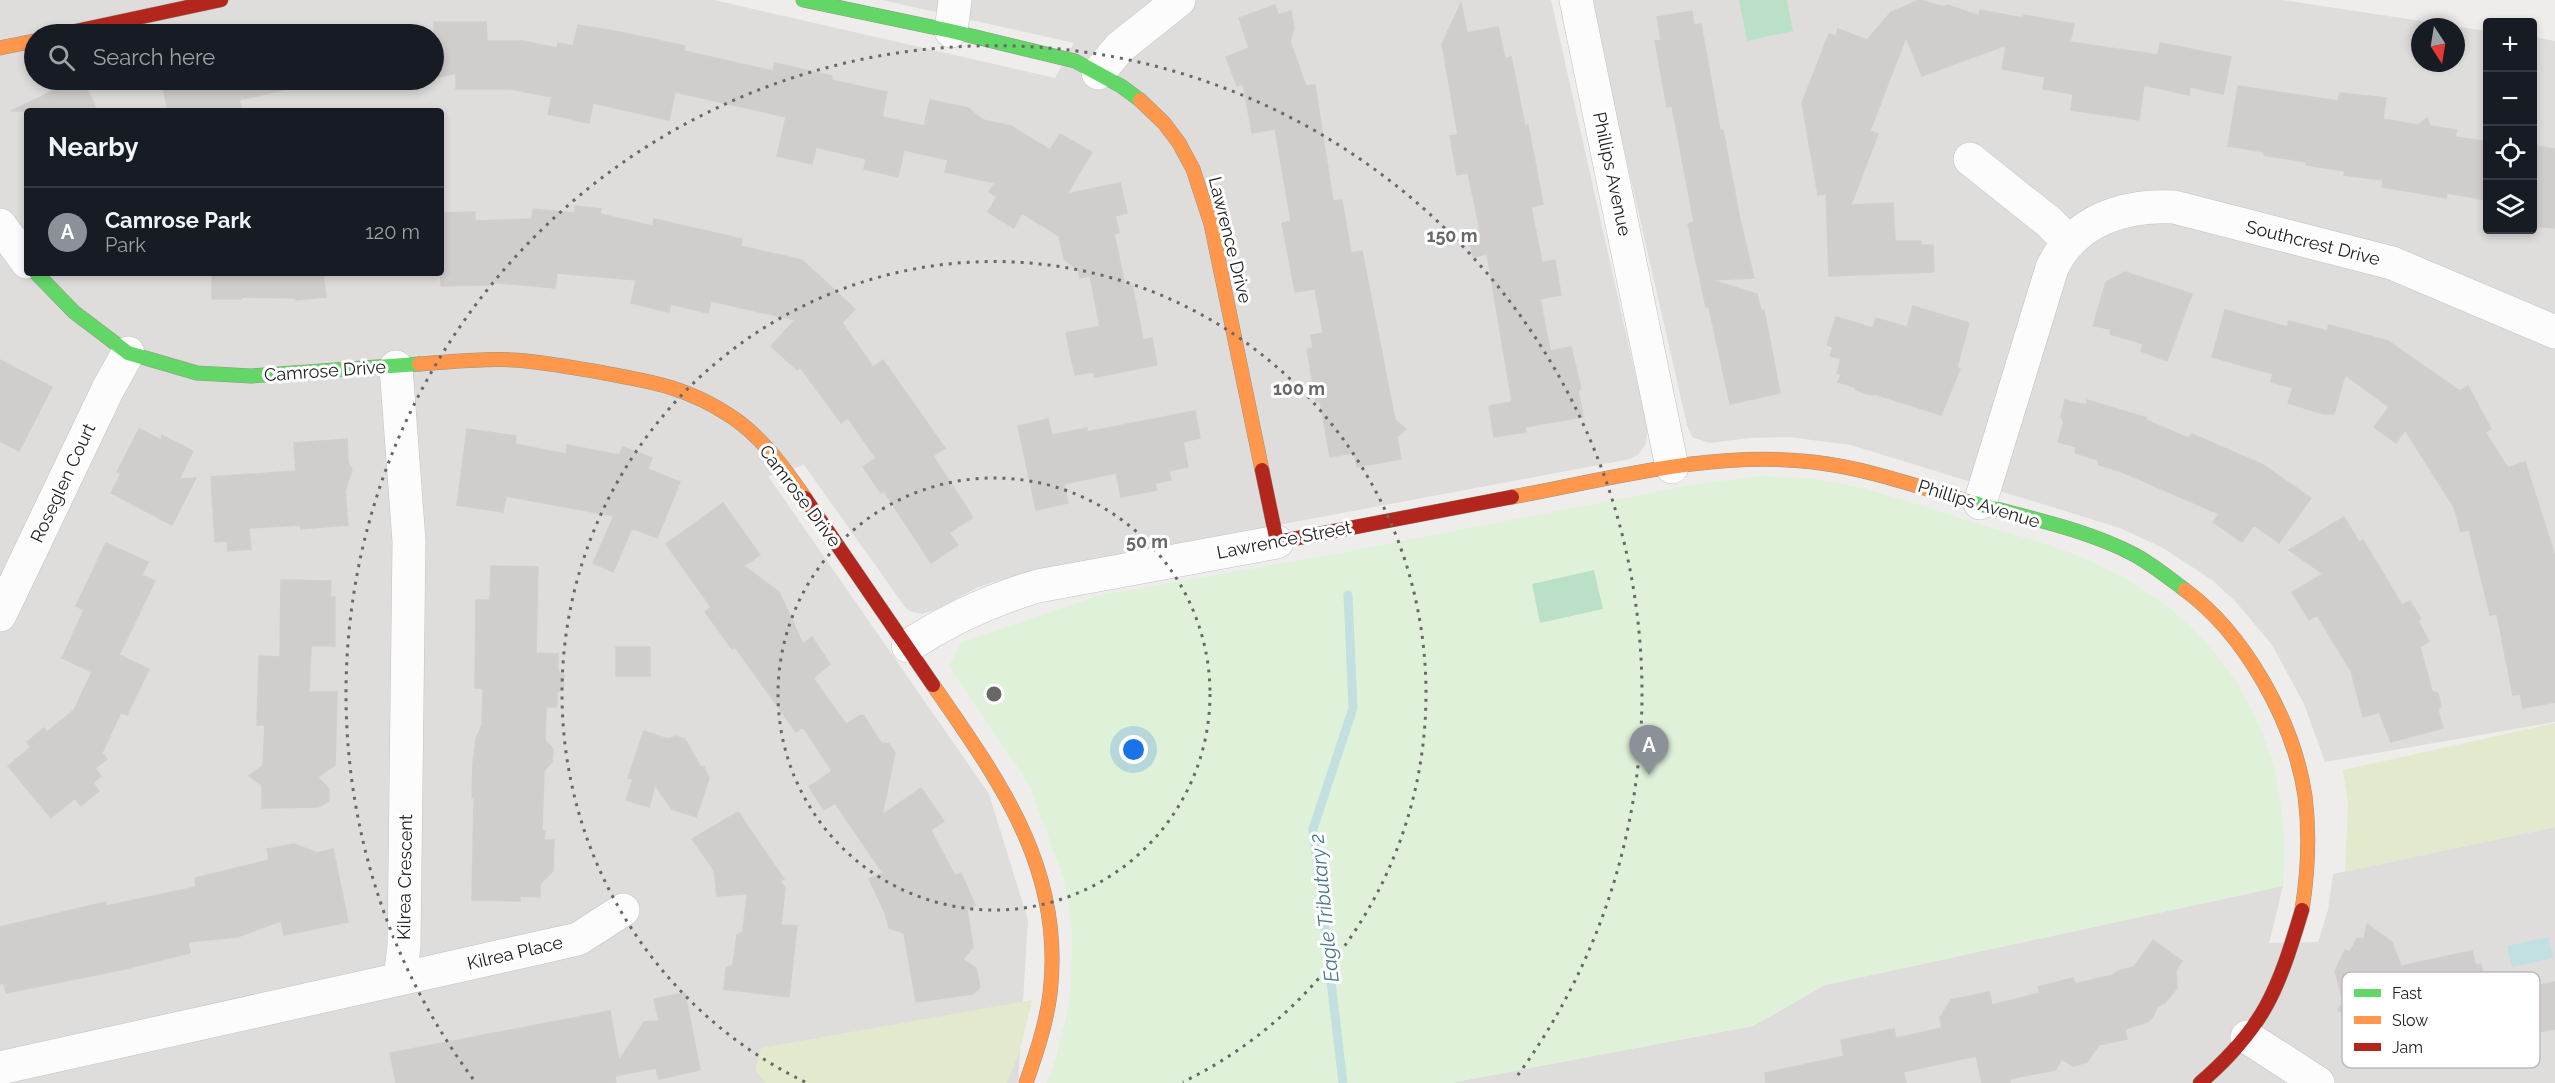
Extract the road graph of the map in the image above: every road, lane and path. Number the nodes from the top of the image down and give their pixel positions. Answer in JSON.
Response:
{"nodes":[{"id":1,"x":220,"y":0,"type":"edge"},
{"id":2,"x":803,"y":0,"type":"edge"},
{"id":3,"x":1179,"y":0,"type":"edge"},
{"id":4,"x":1576,"y":0,"type":"edge"},
{"id":5,"x":953,"y":16,"type":"edge"},
{"id":6,"x":108,"y":24,"type":"edge"},
{"id":7,"x":24,"y":42,"type":"edge"},
{"id":8,"x":0,"y":48,"type":"edge"},
{"id":9,"x":1098,"y":73,"type":"junction"},
{"id":10,"x":1970,"y":159,"type":"dead end"},
{"id":11,"x":0,"y":225,"type":"edge"},
{"id":12,"x":2069,"y":242,"type":"junction"},
{"id":13,"x":24,"y":258,"type":"edge"},
{"id":14,"x":39,"y":276,"type":"edge"},
{"id":15,"x":2555,"y":332,"type":"edge"},
{"id":16,"x":128,"y":353,"type":"junction"},
{"id":17,"x":396,"y":367,"type":"junction"},
{"id":18,"x":1672,"y":467,"type":"junction"},
{"id":19,"x":1980,"y":503,"type":"junction"},
{"id":20,"x":1277,"y":542,"type":"junction"},
{"id":21,"x":0,"y":615,"type":"edge"},
{"id":22,"x":908,"y":646,"type":"junction"},
{"id":23,"x":623,"y":909,"type":"dead end"},
{"id":24,"x":400,"y":979,"type":"junction"},
{"id":25,"x":2247,"y":1037,"type":"junction"},
{"id":26,"x":0,"y":1068,"type":"edge"},
{"id":27,"x":1026,"y":1083,"type":"edge"},
{"id":28,"x":2200,"y":1083,"type":"edge"},
{"id":29,"x":2318,"y":1083,"type":"edge"}],
"edges":[{"from":1,"to":6,"type":"street"},
{"from":2,"to":5,"type":"street","name":"Lawrence Drive"},
{"from":3,"to":9,"type":"street"},
{"from":4,"to":18,"type":"street","name":"Phillips Avenue"},
{"from":5,"to":9,"type":"street","name":"Lawrence Drive"},
{"from":7,"to":8,"type":"street"},
{"from":9,"to":20,"type":"street","name":"Lawrence Drive"},
{"from":10,"to":12,"type":"street"},
{"from":11,"to":13,"type":"street"},
{"from":12,"to":15,"type":"street","name":"Southcrest Drive"},
{"from":12,"to":19,"type":"street","name":"Southcrest Drive"},
{"from":14,"to":16,"type":"street","name":"Camrose Drive"},
{"from":16,"to":17,"type":"street","name":"Camrose Drive"},
{"from":16,"to":21,"type":"street","name":"Roseglen Court"},
{"from":17,"to":22,"type":"street","name":"Camrose Drive"},
{"from":17,"to":24,"type":"street","name":"Kilrea Crescent"},
{"from":18,"to":19,"type":"street","name":"Phillips Avenue"},
{"from":18,"to":20,"type":"street","name":"Lawrence Street"},
{"from":19,"to":25,"type":"street","name":"Phillips Avenue"},
{"from":20,"to":22,"type":"street","name":"Lawrence Street"},
{"from":22,"to":27,"type":"street","name":"Camrose Drive"},
{"from":23,"to":24,"type":"street","name":"Kilrea Place"},
{"from":24,"to":26,"type":"street"},
{"from":25,"to":28,"type":"street","name":"Phillips Avenue"},
{"from":25,"to":29,"type":"street"}]}
